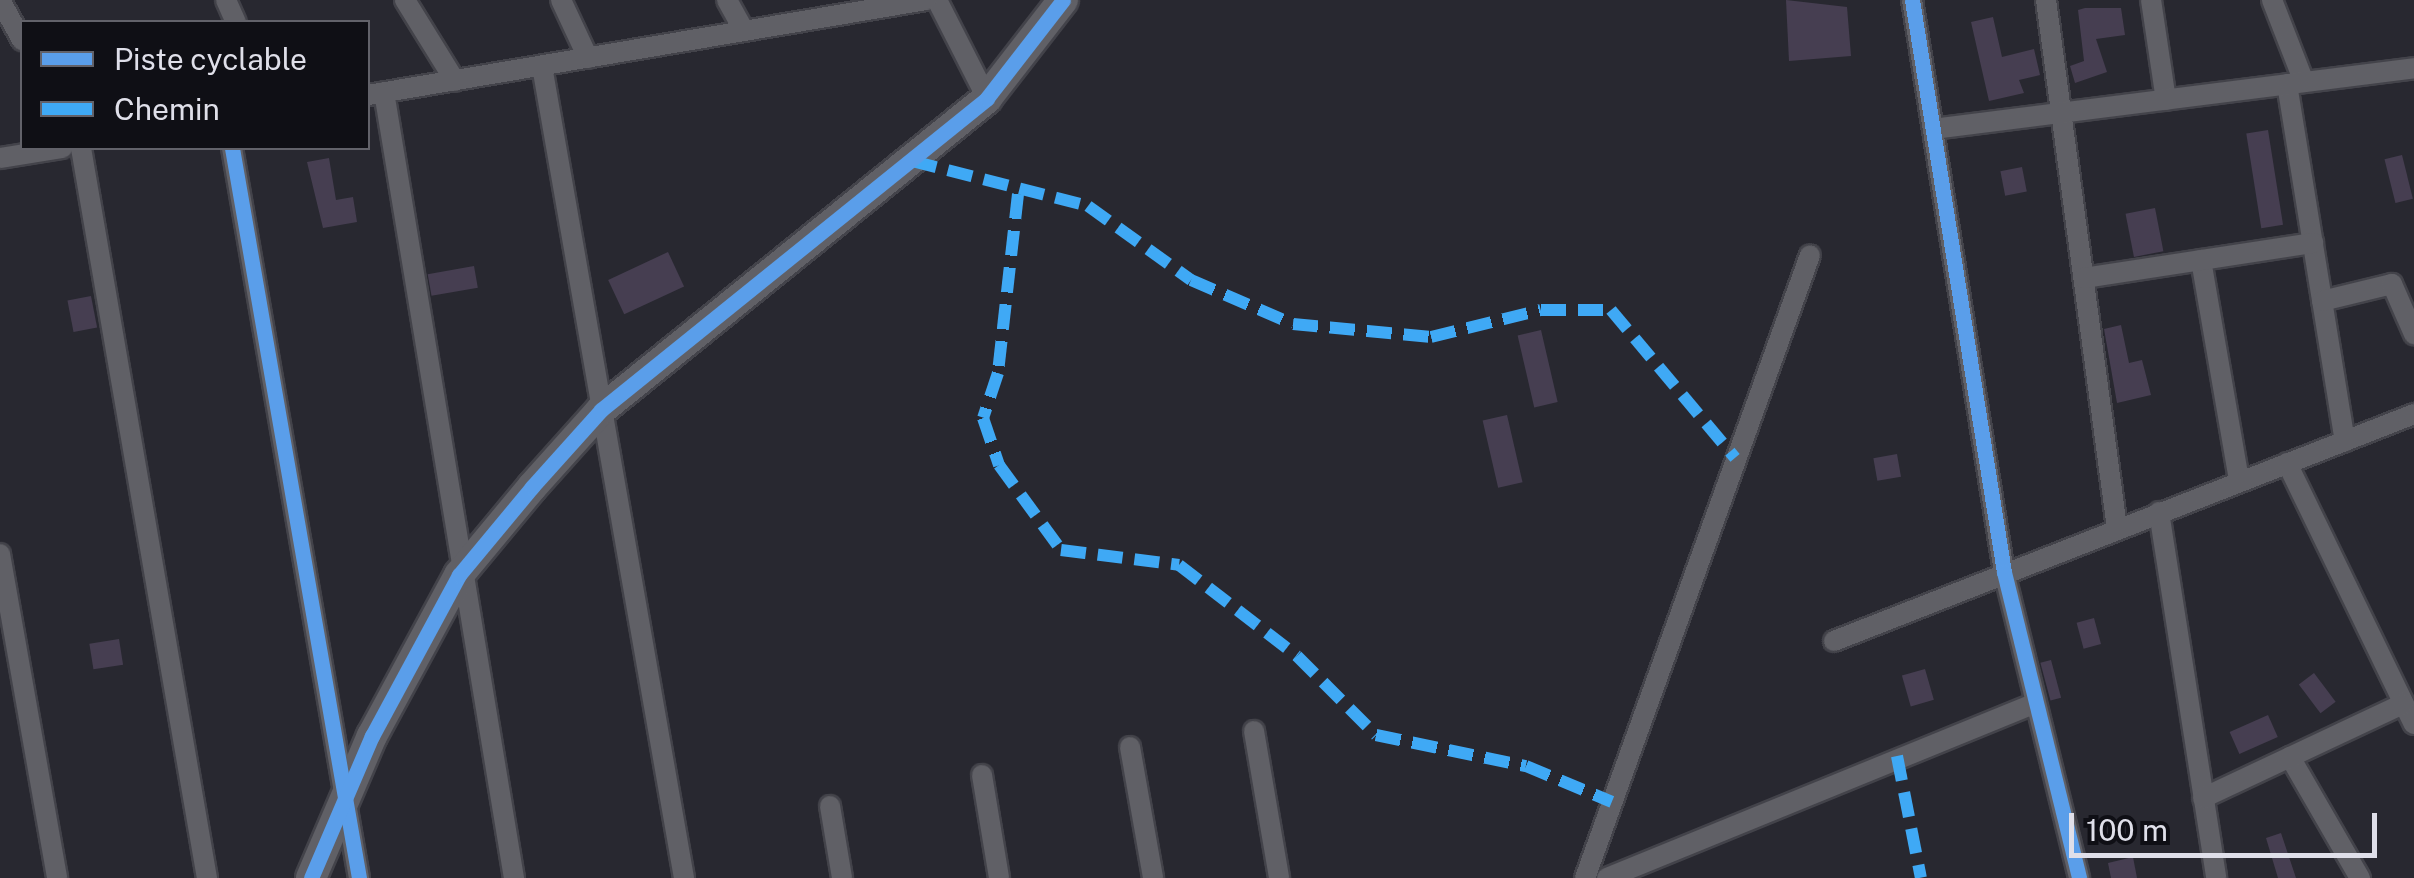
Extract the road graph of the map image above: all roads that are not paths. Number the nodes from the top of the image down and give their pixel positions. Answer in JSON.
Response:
{"nodes":[{"id":1,"x":0,"y":0,"type":"edge"},
{"id":2,"x":405,"y":0,"type":"edge"},
{"id":3,"x":561,"y":0,"type":"edge"},
{"id":4,"x":727,"y":0,"type":"edge"},
{"id":5,"x":926,"y":0,"type":"edge"},
{"id":6,"x":937,"y":0,"type":"edge"},
{"id":7,"x":1912,"y":0,"type":"edge"},
{"id":8,"x":2046,"y":0,"type":"edge"},
{"id":9,"x":2151,"y":0,"type":"edge"},
{"id":10,"x":2272,"y":0,"type":"edge"},
{"id":11,"x":1052,"y":5,"type":"edge"},
{"id":12,"x":744,"y":31,"type":"junction"},
{"id":13,"x":20,"y":36,"type":"edge"},
{"id":14,"x":588,"y":58,"type":"junction"},
{"id":15,"x":542,"y":66,"type":"junction"},
{"id":16,"x":2414,"y":68,"type":"edge"},
{"id":17,"x":455,"y":80,"type":"junction"},
{"id":18,"x":2295,"y":83,"type":"junction"},
{"id":19,"x":376,"y":94,"type":"edge"},
{"id":20,"x":987,"y":98,"type":"junction"},
{"id":21,"x":2166,"y":100,"type":"junction"},
{"id":22,"x":2062,"y":113,"type":"junction"},
{"id":23,"x":1933,"y":129,"type":"junction"},
{"id":24,"x":50,"y":150,"type":"edge"},
{"id":25,"x":81,"y":150,"type":"edge"},
{"id":26,"x":232,"y":150,"type":"edge"},
{"id":27,"x":0,"y":158,"type":"edge"},
{"id":28,"x":2313,"y":243,"type":"junction"},
{"id":29,"x":1810,"y":255,"type":"dead end"},
{"id":30,"x":2201,"y":260,"type":"junction"},
{"id":31,"x":2084,"y":278,"type":"junction"},
{"id":32,"x":2322,"y":301,"type":"junction"},
{"id":33,"x":2414,"y":334,"type":"edge"},
{"id":34,"x":601,"y":410,"type":"junction"},
{"id":35,"x":2414,"y":414,"type":"edge"},
{"id":36,"x":2345,"y":440,"type":"junction"},
{"id":37,"x":2287,"y":463,"type":"junction"},
{"id":38,"x":2239,"y":482,"type":"junction"},
{"id":39,"x":2159,"y":512,"type":"junction"},
{"id":40,"x":2118,"y":528,"type":"junction"},
{"id":41,"x":0,"y":554,"type":"edge"},
{"id":42,"x":2004,"y":572,"type":"junction"},
{"id":43,"x":459,"y":575,"type":"junction"},
{"id":44,"x":1834,"y":642,"type":"dead end"},
{"id":45,"x":9,"y":656,"type":"edge"},
{"id":46,"x":2034,"y":704,"type":"junction"},
{"id":47,"x":2403,"y":704,"type":"junction"},
{"id":48,"x":2414,"y":724,"type":"edge"},
{"id":49,"x":1254,"y":730,"type":"dead end"},
{"id":50,"x":1130,"y":747,"type":"dead end"},
{"id":51,"x":2290,"y":757,"type":"junction"},
{"id":52,"x":982,"y":775,"type":"dead end"},
{"id":53,"x":345,"y":796,"type":"junction"},
{"id":54,"x":2204,"y":798,"type":"junction"},
{"id":55,"x":830,"y":806,"type":"dead end"},
{"id":56,"x":57,"y":878,"type":"edge"},
{"id":57,"x":207,"y":878,"type":"edge"},
{"id":58,"x":310,"y":878,"type":"edge"},
{"id":59,"x":360,"y":878,"type":"edge"},
{"id":60,"x":514,"y":878,"type":"edge"},
{"id":61,"x":684,"y":878,"type":"edge"},
{"id":62,"x":842,"y":878,"type":"edge"},
{"id":63,"x":999,"y":878,"type":"edge"},
{"id":64,"x":1153,"y":878,"type":"edge"},
{"id":65,"x":1279,"y":878,"type":"edge"},
{"id":66,"x":1586,"y":878,"type":"edge"},
{"id":67,"x":1607,"y":878,"type":"edge"},
{"id":68,"x":2079,"y":878,"type":"edge"},
{"id":69,"x":2216,"y":878,"type":"edge"},
{"id":70,"x":2360,"y":878,"type":"edge"}],
"edges":[{"from":1,"to":13,"type":"street"},
{"from":2,"to":17,"type":"street"},
{"from":3,"to":14,"type":"street"},
{"from":4,"to":12,"type":"street"},
{"from":5,"to":12,"type":"street"},
{"from":6,"to":20,"type":"street"},
{"from":7,"to":23,"type":"street"},
{"from":8,"to":22,"type":"street"},
{"from":9,"to":21,"type":"street"},
{"from":10,"to":18,"type":"street"},
{"from":11,"to":20,"type":"street"},
{"from":12,"to":14,"type":"street"},
{"from":14,"to":15,"type":"street"},
{"from":15,"to":17,"type":"street"},
{"from":15,"to":34,"type":"street"},
{"from":16,"to":18,"type":"street"},
{"from":17,"to":19,"type":"street"},
{"from":18,"to":21,"type":"street"},
{"from":18,"to":28,"type":"street"},
{"from":19,"to":43,"type":"street"},
{"from":20,"to":34,"type":"street"},
{"from":21,"to":22,"type":"street"},
{"from":22,"to":23,"type":"street"},
{"from":22,"to":31,"type":"street"},
{"from":23,"to":42,"type":"street"},
{"from":24,"to":27,"type":"street"},
{"from":25,"to":57,"type":"street"},
{"from":26,"to":53,"type":"street"},
{"from":28,"to":30,"type":"street"},
{"from":28,"to":32,"type":"street"},
{"from":29,"to":66,"type":"street"},
{"from":30,"to":31,"type":"street"},
{"from":30,"to":38,"type":"street"},
{"from":31,"to":40,"type":"street"},
{"from":32,"to":33,"type":"street"},
{"from":32,"to":36,"type":"street"},
{"from":34,"to":43,"type":"street"},
{"from":34,"to":61,"type":"street"},
{"from":35,"to":36,"type":"street"},
{"from":36,"to":37,"type":"street"},
{"from":37,"to":38,"type":"street"},
{"from":37,"to":47,"type":"street"},
{"from":38,"to":39,"type":"street"},
{"from":39,"to":40,"type":"street"},
{"from":39,"to":54,"type":"street"},
{"from":40,"to":42,"type":"street"},
{"from":41,"to":45,"type":"street"},
{"from":42,"to":44,"type":"street"},
{"from":42,"to":46,"type":"street"},
{"from":43,"to":53,"type":"street"},
{"from":43,"to":60,"type":"street"},
{"from":45,"to":56,"type":"street"},
{"from":46,"to":67,"type":"street"},
{"from":46,"to":68,"type":"street"},
{"from":47,"to":48,"type":"street"},
{"from":47,"to":51,"type":"street"},
{"from":49,"to":65,"type":"street"},
{"from":50,"to":64,"type":"street"},
{"from":51,"to":54,"type":"street"},
{"from":51,"to":70,"type":"street"},
{"from":52,"to":63,"type":"street"},
{"from":53,"to":58,"type":"street"},
{"from":53,"to":59,"type":"street"},
{"from":54,"to":69,"type":"street"},
{"from":55,"to":62,"type":"street"}]}
